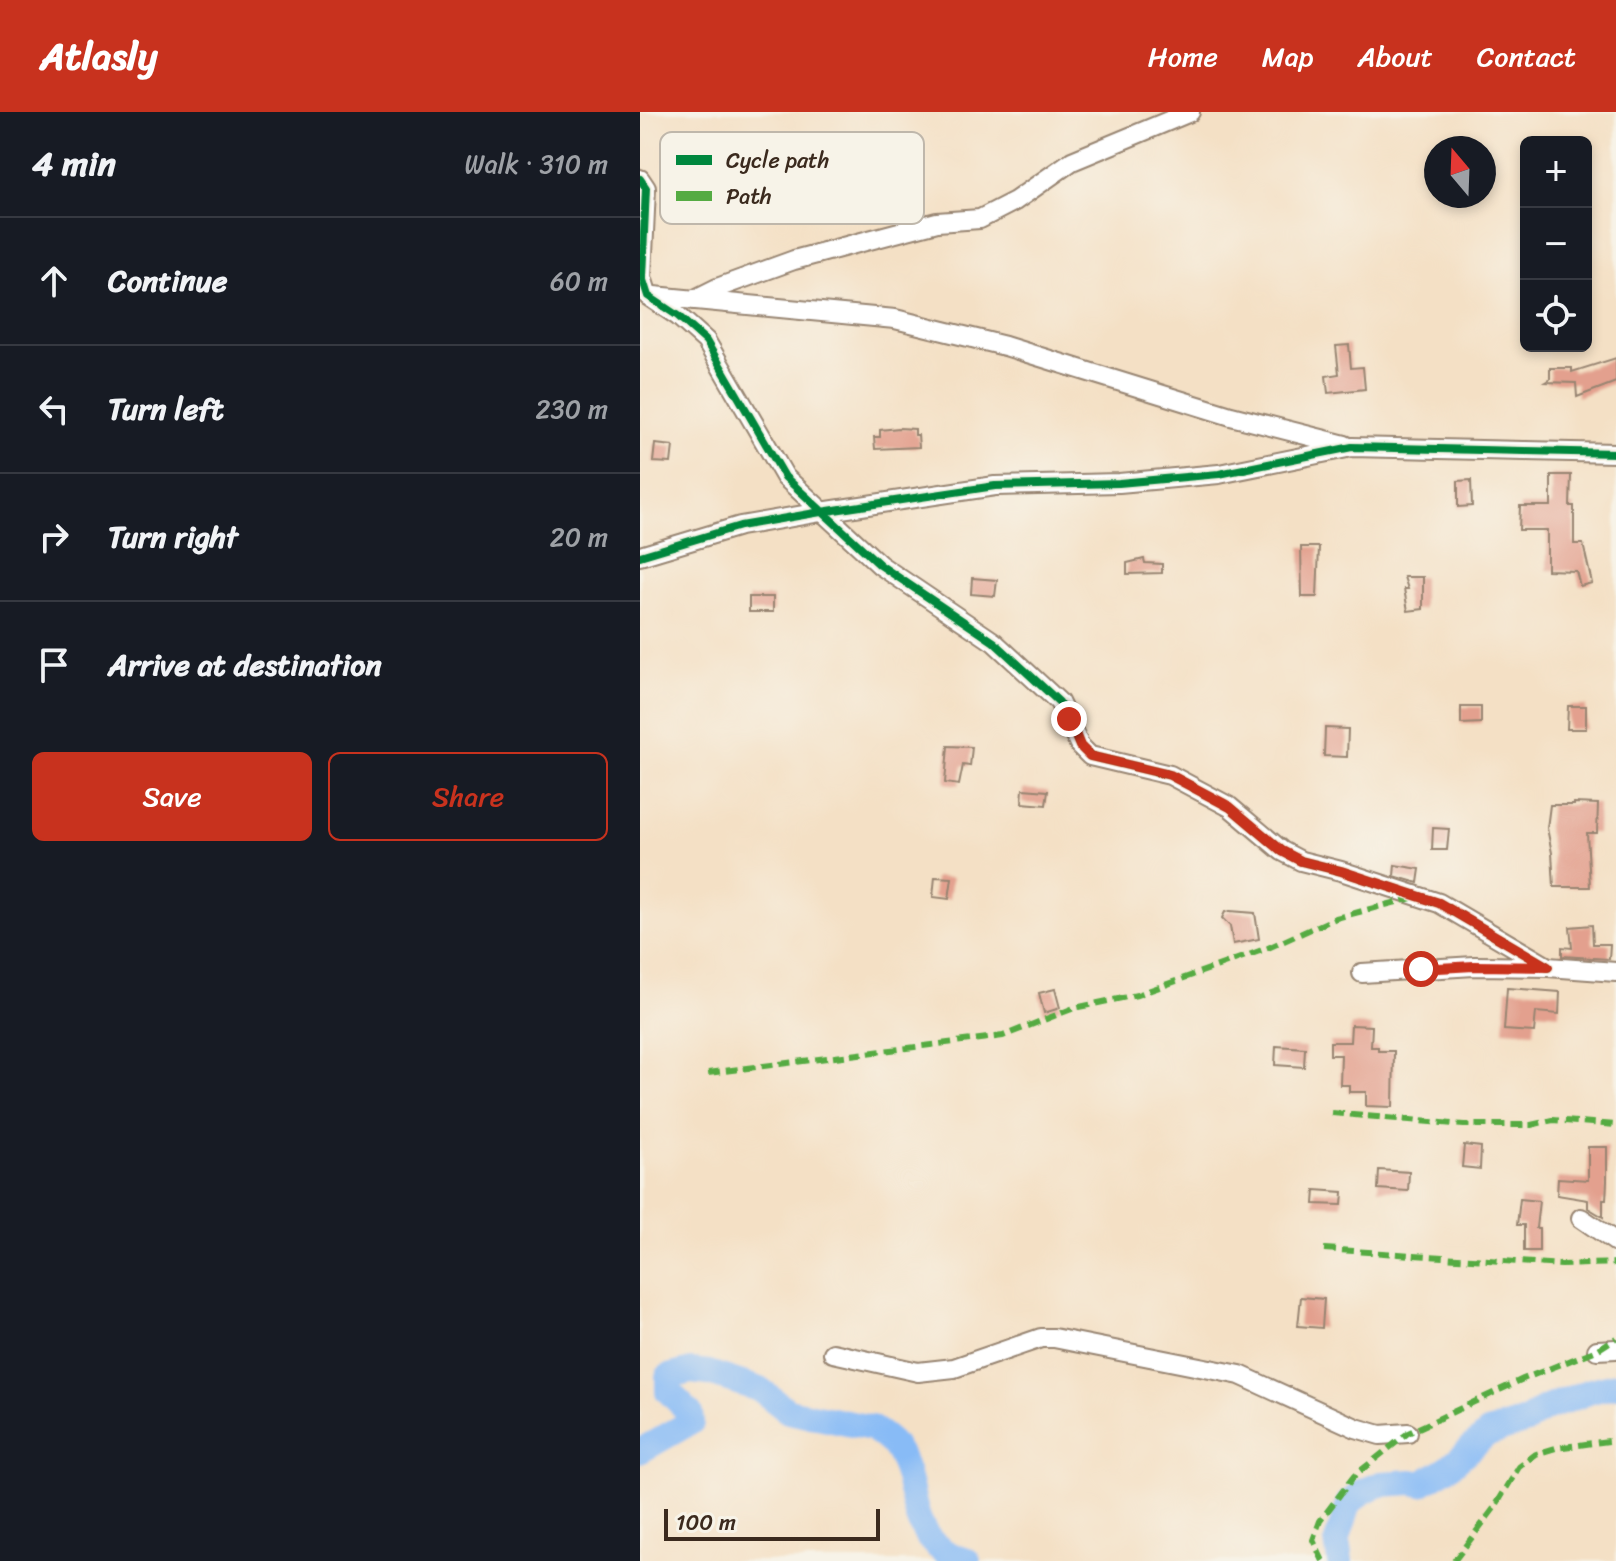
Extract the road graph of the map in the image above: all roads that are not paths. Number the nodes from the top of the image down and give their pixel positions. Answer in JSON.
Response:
{"nodes":[{"id":1,"x":1190,"y":112,"type":"edge"},
{"id":2,"x":640,"y":179,"type":"edge"},
{"id":3,"x":644,"y":295,"type":"edge"},
{"id":4,"x":693,"y":300,"type":"junction"},
{"id":5,"x":1352,"y":447,"type":"junction"},
{"id":6,"x":1616,"y":453,"type":"edge"},
{"id":7,"x":821,"y":512,"type":"junction"},
{"id":8,"x":640,"y":556,"type":"edge"},
{"id":9,"x":1548,"y":967,"type":"junction"},
{"id":10,"x":1616,"y":972,"type":"edge"},
{"id":11,"x":1362,"y":973,"type":"dead end"},
{"id":12,"x":1581,"y":1218,"type":"dead end"},
{"id":13,"x":1616,"y":1242,"type":"edge"},
{"id":14,"x":833,"y":1353,"type":"dead end"},
{"id":15,"x":1408,"y":1433,"type":"dead end"}],
"edges":[{"from":1,"to":4,"type":"street"},
{"from":2,"to":3,"type":"street"},
{"from":3,"to":4,"type":"street"},
{"from":3,"to":7,"type":"street"},
{"from":4,"to":5,"type":"street"},
{"from":5,"to":6,"type":"street"},
{"from":5,"to":7,"type":"street"},
{"from":7,"to":8,"type":"street"},
{"from":7,"to":9,"type":"street"},
{"from":9,"to":10,"type":"street"},
{"from":9,"to":11,"type":"street"},
{"from":12,"to":13,"type":"street"},
{"from":14,"to":15,"type":"street"}]}
